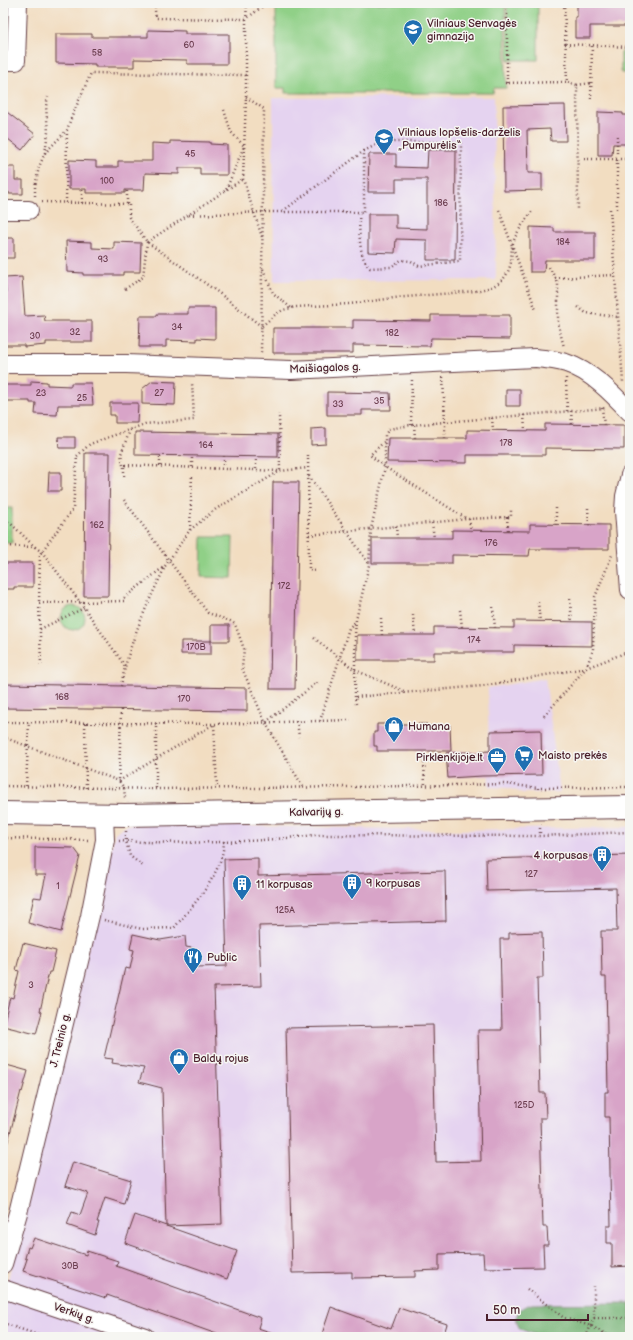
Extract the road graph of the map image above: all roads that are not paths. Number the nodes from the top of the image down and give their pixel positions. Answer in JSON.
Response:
{"nodes":[{"id":1,"x":18,"y":3,"type":"edge"},
{"id":2,"x":10,"y":61,"type":"edge"},
{"id":3,"x":3,"y":210,"type":"edge"},
{"id":4,"x":29,"y":210,"type":"dead end"},
{"id":5,"x":3,"y":364,"type":"edge"},
{"id":6,"x":627,"y":409,"type":"edge"},
{"id":7,"x":630,"y":475,"type":"edge"},
{"id":8,"x":630,"y":590,"type":"edge"},
{"id":9,"x":630,"y":807,"type":"edge"},
{"id":10,"x":3,"y":813,"type":"edge"},
{"id":11,"x":104,"y":815,"type":"junction"},
{"id":12,"x":3,"y":1264,"type":"edge"},
{"id":13,"x":3,"y":1289,"type":"edge"},
{"id":14,"x":145,"y":1337,"type":"edge"}],
"edges":[{"from":1,"to":2,"type":"street"},
{"from":3,"to":4,"type":"street"},
{"from":5,"to":6,"type":"street","name":"Maišiagalos g."},
{"from":7,"to":8,"type":"street"},
{"from":9,"to":11,"type":"main road","name":"Kalvarijų g."},
{"from":10,"to":11,"type":"main road","name":"Kalvarijų g."},
{"from":11,"to":12,"type":"street","name":"J. Treinio g."},
{"from":13,"to":14,"type":"street","name":"Verkių g."}]}
